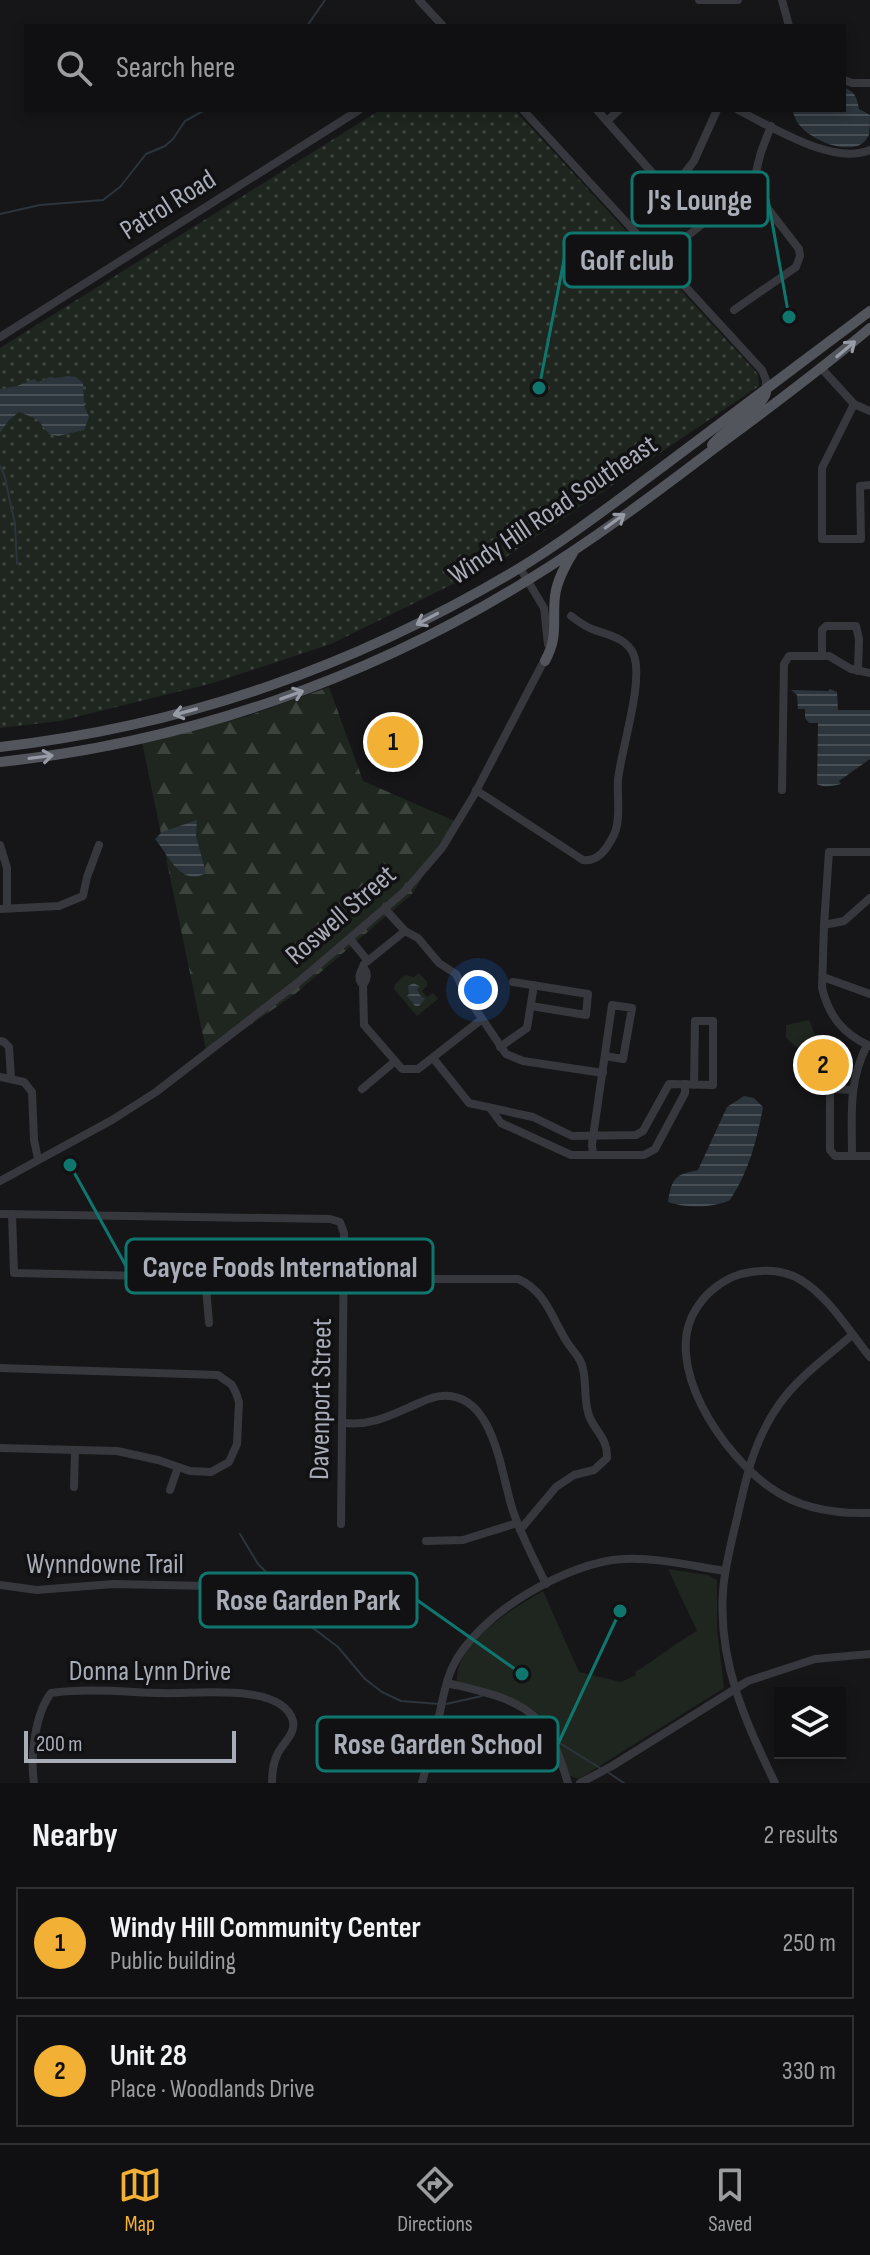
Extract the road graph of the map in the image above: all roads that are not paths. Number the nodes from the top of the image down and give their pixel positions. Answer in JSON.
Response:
{"nodes":[{"id":1,"x":419,"y":0,"type":"edge"},
{"id":2,"x":699,"y":0,"type":"edge"},
{"id":3,"x":738,"y":0,"type":"edge"},
{"id":4,"x":782,"y":0,"type":"edge"},
{"id":5,"x":441,"y":24,"type":"edge"},
{"id":6,"x":788,"y":24,"type":"edge"},
{"id":7,"x":846,"y":81,"type":"edge"},
{"id":8,"x":870,"y":83,"type":"edge"},
{"id":9,"x":356,"y":112,"type":"edge"},
{"id":10,"x":525,"y":112,"type":"edge"},
{"id":11,"x":599,"y":112,"type":"edge"},
{"id":12,"x":617,"y":112,"type":"edge"},
{"id":13,"x":716,"y":112,"type":"edge"},
{"id":14,"x":742,"y":112,"type":"edge"},
{"id":15,"x":607,"y":121,"type":"junction"},
{"id":16,"x":771,"y":126,"type":"junction"},
{"id":17,"x":870,"y":150,"type":"edge"},
{"id":18,"x":655,"y":176,"type":"dead end"},
{"id":19,"x":752,"y":188,"type":"junction"},
{"id":20,"x":649,"y":206,"type":"dead end"},
{"id":21,"x":675,"y":249,"type":"dead end"},
{"id":22,"x":734,"y":310,"type":"dead end"},
{"id":23,"x":870,"y":311,"type":"edge"},
{"id":24,"x":870,"y":328,"type":"edge"},
{"id":25,"x":0,"y":337,"type":"edge"},
{"id":26,"x":822,"y":369,"type":"junction"},
{"id":27,"x":766,"y":390,"type":"junction"},
{"id":28,"x":854,"y":404,"type":"junction"},
{"id":29,"x":870,"y":411,"type":"edge"},
{"id":30,"x":704,"y":456,"type":"junction"},
{"id":31,"x":870,"y":485,"type":"edge"},
{"id":32,"x":574,"y":551,"type":"junction"},
{"id":33,"x":520,"y":568,"type":"junction"},
{"id":34,"x":528,"y":580,"type":"junction"},
{"id":35,"x":571,"y":616,"type":"dead end"},
{"id":36,"x":822,"y":656,"type":"junction"},
{"id":37,"x":545,"y":661,"type":"junction"},
{"id":38,"x":858,"y":671,"type":"junction"},
{"id":39,"x":870,"y":673,"type":"edge"},
{"id":40,"x":0,"y":747,"type":"edge"},
{"id":41,"x":0,"y":762,"type":"edge"},
{"id":42,"x":476,"y":790,"type":"junction"},
{"id":43,"x":782,"y":790,"type":"dead end"},
{"id":44,"x":0,"y":845,"type":"edge"},
{"id":45,"x":99,"y":845,"type":"dead end"},
{"id":46,"x":870,"y":852,"type":"edge"},
{"id":47,"x":870,"y":898,"type":"edge"},
{"id":48,"x":4,"y":908,"type":"edge"},
{"id":49,"x":385,"y":909,"type":"junction"},
{"id":50,"x":824,"y":925,"type":"junction"},
{"id":51,"x":405,"y":931,"type":"junction"},
{"id":52,"x":350,"y":939,"type":"junction"},
{"id":53,"x":365,"y":964,"type":"junction"},
{"id":54,"x":823,"y":977,"type":"junction"},
{"id":55,"x":513,"y":982,"type":"dead end"},
{"id":56,"x":534,"y":985,"type":"junction"},
{"id":57,"x":870,"y":994,"type":"edge"},
{"id":58,"x":531,"y":1006,"type":"junction"},
{"id":59,"x":482,"y":1019,"type":"junction"},
{"id":60,"x":0,"y":1041,"type":"edge"},
{"id":61,"x":869,"y":1045,"type":"edge"},
{"id":62,"x":500,"y":1047,"type":"junction"},
{"id":63,"x":605,"y":1056,"type":"junction"},
{"id":64,"x":433,"y":1058,"type":"junction"},
{"id":65,"x":394,"y":1062,"type":"junction"},
{"id":66,"x":603,"y":1073,"type":"junction"},
{"id":67,"x":0,"y":1077,"type":"edge"},
{"id":68,"x":11,"y":1078,"type":"junction"},
{"id":69,"x":689,"y":1084,"type":"junction"},
{"id":70,"x":362,"y":1089,"type":"dead end"},
{"id":71,"x":852,"y":1090,"type":"junction"},
{"id":72,"x":489,"y":1107,"type":"junction"},
{"id":73,"x":594,"y":1136,"type":"junction"},
{"id":74,"x":593,"y":1155,"type":"junction"},
{"id":75,"x":852,"y":1156,"type":"junction"},
{"id":76,"x":870,"y":1156,"type":"edge"},
{"id":77,"x":38,"y":1159,"type":"junction"},
{"id":78,"x":0,"y":1181,"type":"edge"},
{"id":79,"x":0,"y":1214,"type":"edge"},
{"id":80,"x":12,"y":1214,"type":"junction"},
{"id":81,"x":344,"y":1279,"type":"junction"},
{"id":82,"x":209,"y":1323,"type":"dead end"},
{"id":83,"x":852,"y":1335,"type":"junction"},
{"id":84,"x":870,"y":1357,"type":"edge"},
{"id":85,"x":0,"y":1368,"type":"edge"},
{"id":86,"x":344,"y":1423,"type":"junction"},
{"id":87,"x":0,"y":1448,"type":"edge"},
{"id":88,"x":75,"y":1450,"type":"junction"},
{"id":89,"x":178,"y":1467,"type":"junction"},
{"id":90,"x":747,"y":1470,"type":"junction"},
{"id":91,"x":74,"y":1487,"type":"dead end"},
{"id":92,"x":170,"y":1490,"type":"dead end"},
{"id":93,"x":870,"y":1513,"type":"edge"},
{"id":94,"x":341,"y":1524,"type":"dead end"},
{"id":95,"x":519,"y":1526,"type":"junction"},
{"id":96,"x":426,"y":1541,"type":"dead end"},
{"id":97,"x":725,"y":1571,"type":"junction"},
{"id":98,"x":546,"y":1584,"type":"junction"},
{"id":99,"x":0,"y":1585,"type":"edge"},
{"id":100,"x":259,"y":1587,"type":"dead end"},
{"id":101,"x":870,"y":1654,"type":"edge"},
{"id":102,"x":447,"y":1683,"type":"junction"},
{"id":103,"x":734,"y":1689,"type":"junction"},
{"id":104,"x":34,"y":1783,"type":"edge"},
{"id":105,"x":272,"y":1783,"type":"edge"},
{"id":106,"x":422,"y":1783,"type":"edge"},
{"id":107,"x":568,"y":1783,"type":"edge"},
{"id":108,"x":580,"y":1783,"type":"edge"},
{"id":109,"x":775,"y":1783,"type":"edge"}],
"edges":[{"from":1,"to":5,"type":"street"},
{"from":2,"to":3,"type":"street"},
{"from":4,"to":6,"type":"street"},
{"from":7,"to":8,"type":"street"},
{"from":9,"to":25,"type":"street","name":"Patrol Road"},
{"from":10,"to":27,"type":"street"},
{"from":11,"to":15,"type":"street"},
{"from":12,"to":15,"type":"street"},
{"from":13,"to":20,"type":"street"},
{"from":14,"to":16,"type":"street"},
{"from":15,"to":18,"type":"street"},
{"from":16,"to":17,"type":"street"},
{"from":16,"to":19,"type":"street"},
{"from":19,"to":21,"type":"street"},
{"from":19,"to":22,"type":"street"},
{"from":23,"to":27,"type":"main road","name":"Windy Hill Road Southeast"},
{"from":26,"to":24,"type":"main road","name":"Windy Hill Road Southeast","one_way":true},
{"from":26,"to":28,"type":"street"},
{"from":26,"to":30,"type":"main road","name":"Windy Hill Road Southeast"},
{"from":27,"to":30,"type":"main road"},
{"from":27,"to":33,"type":"main road","name":"Windy Hill Road Southeast"},
{"from":28,"to":29,"type":"street"},
{"from":28,"to":31,"type":"street"},
{"from":32,"to":30,"type":"main road","name":"Windy Hill Road Southeast","one_way":true},
{"from":32,"to":34,"type":"main road","name":"Windy Hill Road Southeast"},
{"from":32,"to":37,"type":"main road"},
{"from":33,"to":34,"type":"street","name":"Roswell Street"},
{"from":33,"to":40,"type":"main road","name":"Windy Hill Road Southeast","one_way":true},
{"from":34,"to":37,"type":"street","name":"Roswell Street"},
{"from":41,"to":34,"type":"main road","name":"Windy Hill Road Southeast","one_way":true},
{"from":35,"to":42,"type":"street"},
{"from":36,"to":38,"type":"street"},
{"from":36,"to":38,"type":"street"},
{"from":36,"to":43,"type":"street"},
{"from":37,"to":42,"type":"street","name":"Roswell Street"},
{"from":38,"to":39,"type":"street"},
{"from":42,"to":49,"type":"street","name":"Roswell Street"},
{"from":44,"to":48,"type":"street"},
{"from":45,"to":48,"type":"street"},
{"from":46,"to":50,"type":"street"},
{"from":47,"to":50,"type":"street"},
{"from":49,"to":51,"type":"street"},
{"from":49,"to":52,"type":"street","name":"Roswell Street"},
{"from":50,"to":54,"type":"street"},
{"from":51,"to":53,"type":"street"},
{"from":51,"to":59,"type":"street"},
{"from":52,"to":53,"type":"street"},
{"from":52,"to":77,"type":"street","name":"Roswell Street"},
{"from":53,"to":65,"type":"street"},
{"from":54,"to":57,"type":"street"},
{"from":54,"to":61,"type":"street"},
{"from":55,"to":56,"type":"street"},
{"from":56,"to":58,"type":"street"},
{"from":56,"to":58,"type":"street"},
{"from":58,"to":62,"type":"street"},
{"from":59,"to":62,"type":"street"},
{"from":59,"to":64,"type":"street"},
{"from":60,"to":68,"type":"street"},
{"from":61,"to":71,"type":"street"},
{"from":62,"to":66,"type":"street"},
{"from":63,"to":63,"type":"street"},
{"from":63,"to":66,"type":"street"},
{"from":64,"to":65,"type":"street"},
{"from":64,"to":72,"type":"street"},
{"from":65,"to":70,"type":"street"},
{"from":66,"to":73,"type":"street"},
{"from":67,"to":68,"type":"street"},
{"from":68,"to":77,"type":"street"},
{"from":69,"to":69,"type":"street"},
{"from":69,"to":73,"type":"street"},
{"from":69,"to":74,"type":"street"},
{"from":71,"to":75,"type":"street"},
{"from":71,"to":75,"type":"street"},
{"from":72,"to":73,"type":"street"},
{"from":72,"to":74,"type":"street"},
{"from":73,"to":74,"type":"street"},
{"from":75,"to":76,"type":"street"},
{"from":77,"to":78,"type":"street","name":"Roswell Street"},
{"from":79,"to":80,"type":"street"},
{"from":80,"to":81,"type":"street","name":"Davenport Street"},
{"from":80,"to":82,"type":"street"},
{"from":81,"to":86,"type":"street","name":"Davenport Street"},
{"from":81,"to":95,"type":"street"},
{"from":83,"to":84,"type":"street"},
{"from":83,"to":90,"type":"street"},
{"from":83,"to":90,"type":"street"},
{"from":85,"to":89,"type":"street"},
{"from":86,"to":94,"type":"street","name":"Davenport Street"},
{"from":86,"to":95,"type":"street"},
{"from":87,"to":88,"type":"street"},
{"from":88,"to":89,"type":"street"},
{"from":88,"to":91,"type":"street"},
{"from":89,"to":92,"type":"street"},
{"from":90,"to":93,"type":"street"},
{"from":90,"to":97,"type":"street"},
{"from":95,"to":96,"type":"street"},
{"from":95,"to":98,"type":"street"},
{"from":97,"to":98,"type":"street"},
{"from":97,"to":103,"type":"street"},
{"from":98,"to":102,"type":"street"},
{"from":99,"to":100,"type":"street","name":"Wynndowne Trail"},
{"from":101,"to":103,"type":"street"},
{"from":102,"to":106,"type":"street"},
{"from":102,"to":107,"type":"street"},
{"from":103,"to":108,"type":"street"},
{"from":103,"to":109,"type":"street"},
{"from":104,"to":105,"type":"street","name":"Donna Lynn Drive"}]}
